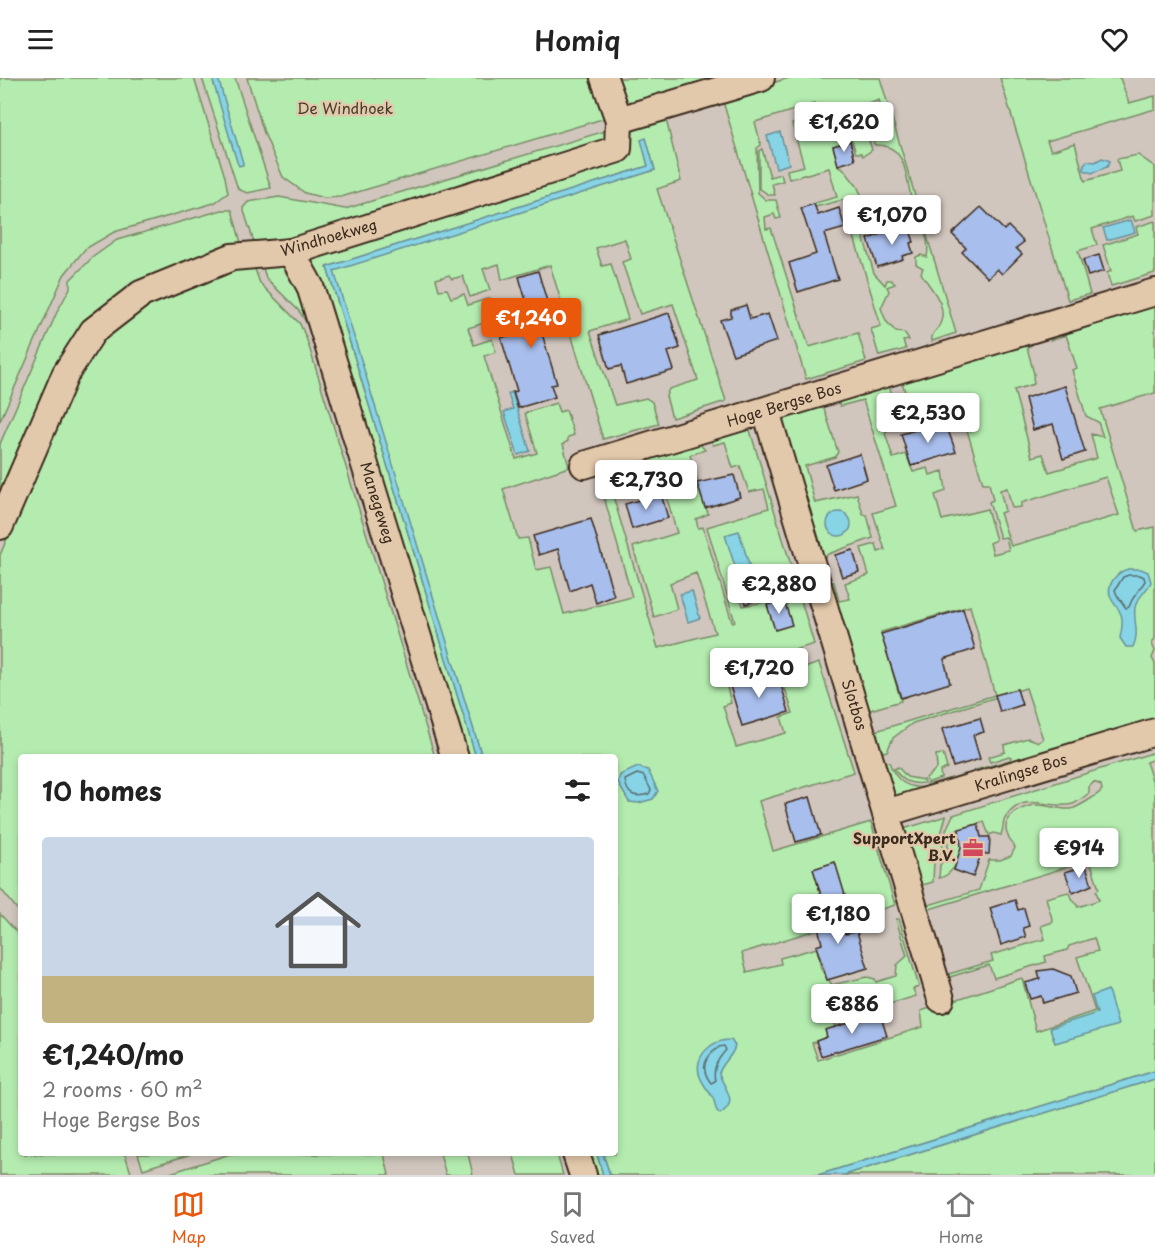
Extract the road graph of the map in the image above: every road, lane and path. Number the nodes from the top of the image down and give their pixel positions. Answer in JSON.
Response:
{"nodes":[{"id":1,"x":604,"y":78,"type":"edge"},
{"id":2,"x":761,"y":78,"type":"edge"},
{"id":3,"x":619,"y":120,"type":"junction"},
{"id":4,"x":291,"y":252,"type":"junction"},
{"id":5,"x":1155,"y":292,"type":"edge"},
{"id":6,"x":766,"y":411,"type":"junction"},
{"id":7,"x":584,"y":465,"type":"dead end"},
{"id":8,"x":0,"y":526,"type":"edge"},
{"id":9,"x":1155,"y":732,"type":"edge"},
{"id":10,"x":454,"y":754,"type":"edge"},
{"id":11,"x":886,"y":813,"type":"junction"},
{"id":12,"x":941,"y":999,"type":"dead end"},
{"id":13,"x":577,"y":1156,"type":"edge"},
{"id":14,"x":583,"y":1175,"type":"edge"}],
"edges":[{"from":1,"to":3,"type":"street","name":"Windhoekweg"},
{"from":2,"to":3,"type":"street"},
{"from":3,"to":4,"type":"street","name":"Windhoekweg"},
{"from":4,"to":8,"type":"street","name":"Windhoekweg"},
{"from":4,"to":10,"type":"street","name":"Manegeweg"},
{"from":5,"to":6,"type":"street","name":"Hoge Bergse Bos"},
{"from":6,"to":7,"type":"street","name":"Hoge Bergse Bos"},
{"from":6,"to":11,"type":"street","name":"Slotbos"},
{"from":9,"to":11,"type":"street","name":"Kralingse Bos"},
{"from":11,"to":12,"type":"street","name":"Slotbos"},
{"from":13,"to":14,"type":"street"}]}
